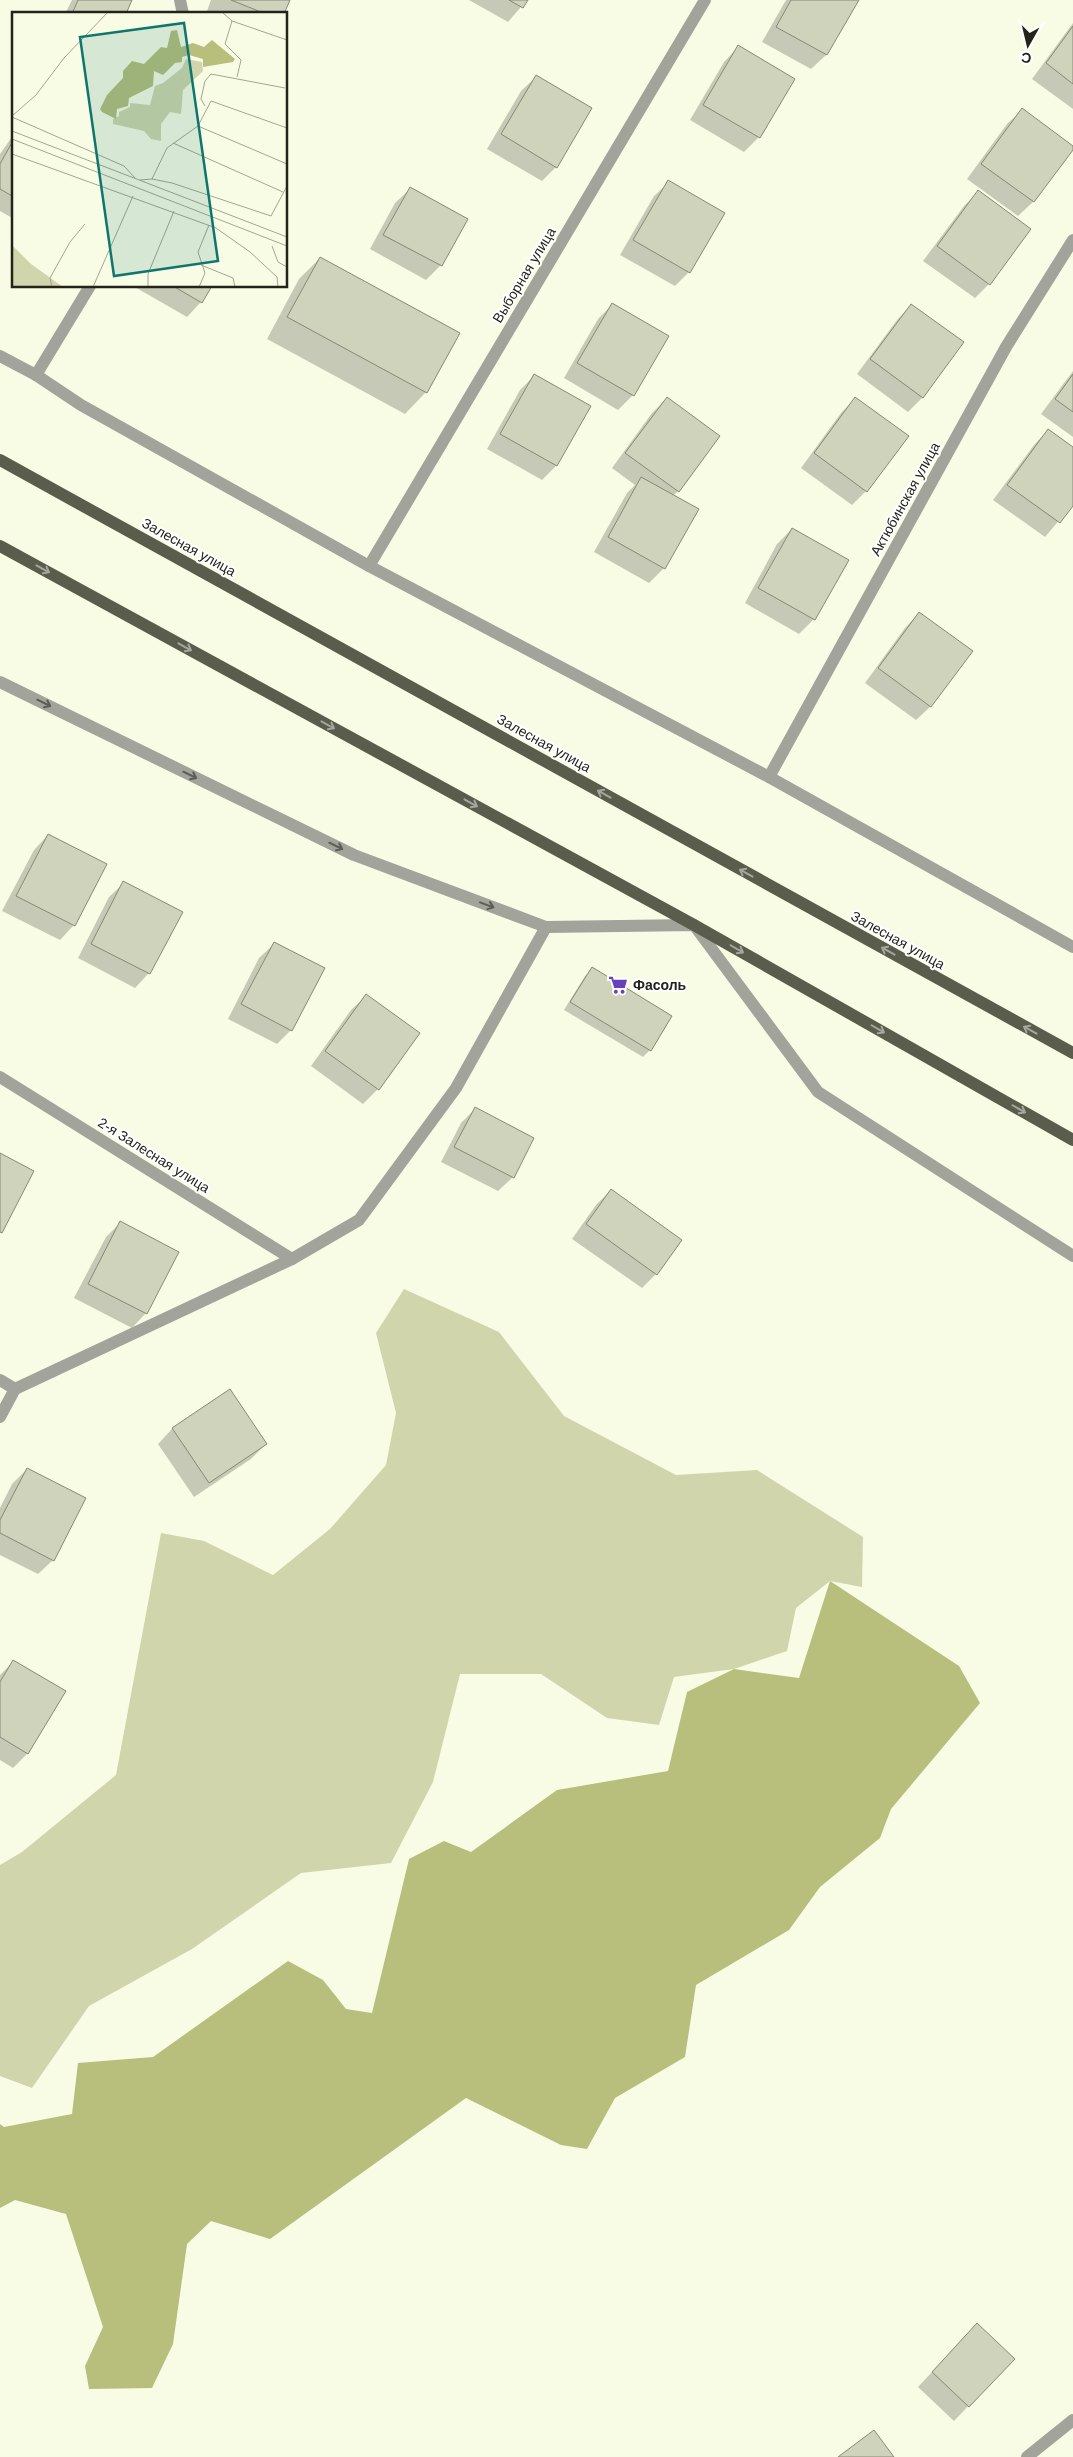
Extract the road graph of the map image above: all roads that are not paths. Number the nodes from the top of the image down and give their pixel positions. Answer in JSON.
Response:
{"nodes":[{"id":1,"x":705,"y":0,"type":"edge"},
{"id":2,"x":1073,"y":240,"type":"edge"},
{"id":3,"x":89,"y":288,"type":"edge"},
{"id":4,"x":0,"y":356,"type":"edge"},
{"id":5,"x":36,"y":376,"type":"junction"},
{"id":6,"x":0,"y":460,"type":"edge"},
{"id":7,"x":0,"y":546,"type":"edge"},
{"id":8,"x":369,"y":566,"type":"junction"},
{"id":9,"x":0,"y":682,"type":"edge"},
{"id":10,"x":769,"y":777,"type":"junction"},
{"id":11,"x":694,"y":925,"type":"junction"},
{"id":12,"x":546,"y":927,"type":"junction"},
{"id":13,"x":1073,"y":947,"type":"edge"},
{"id":14,"x":1073,"y":1054,"type":"edge"},
{"id":15,"x":0,"y":1077,"type":"edge"},
{"id":16,"x":1073,"y":1140,"type":"edge"},
{"id":17,"x":1073,"y":1256,"type":"edge"},
{"id":18,"x":292,"y":1259,"type":"junction"},
{"id":19,"x":0,"y":1380,"type":"edge"},
{"id":20,"x":15,"y":1389,"type":"junction"},
{"id":21,"x":0,"y":1416,"type":"edge"},
{"id":22,"x":1073,"y":2420,"type":"edge"},
{"id":23,"x":1027,"y":2457,"type":"edge"}],
"edges":[{"from":1,"to":8,"type":"street","name":"Выборная улица"},
{"from":2,"to":10,"type":"street","name":"Актюбинская улица"},
{"from":3,"to":5,"type":"street"},
{"from":4,"to":5,"type":"street"},
{"from":5,"to":8,"type":"street"},
{"from":14,"to":6,"type":"main road","name":"Залесная улица","one_way":true},
{"from":7,"to":11,"type":"main road","one_way":true},
{"from":8,"to":10,"type":"street"},
{"from":9,"to":12,"type":"street","one_way":true},
{"from":10,"to":13,"type":"street"},
{"from":11,"to":12,"type":"street"},
{"from":11,"to":16,"type":"main road","one_way":true},
{"from":11,"to":17,"type":"street"},
{"from":12,"to":18,"type":"street"},
{"from":15,"to":18,"type":"street","name":"2-я Залесная улица"},
{"from":18,"to":20,"type":"street"},
{"from":19,"to":20,"type":"street"},
{"from":20,"to":21,"type":"street"},
{"from":22,"to":23,"type":"street"}]}
